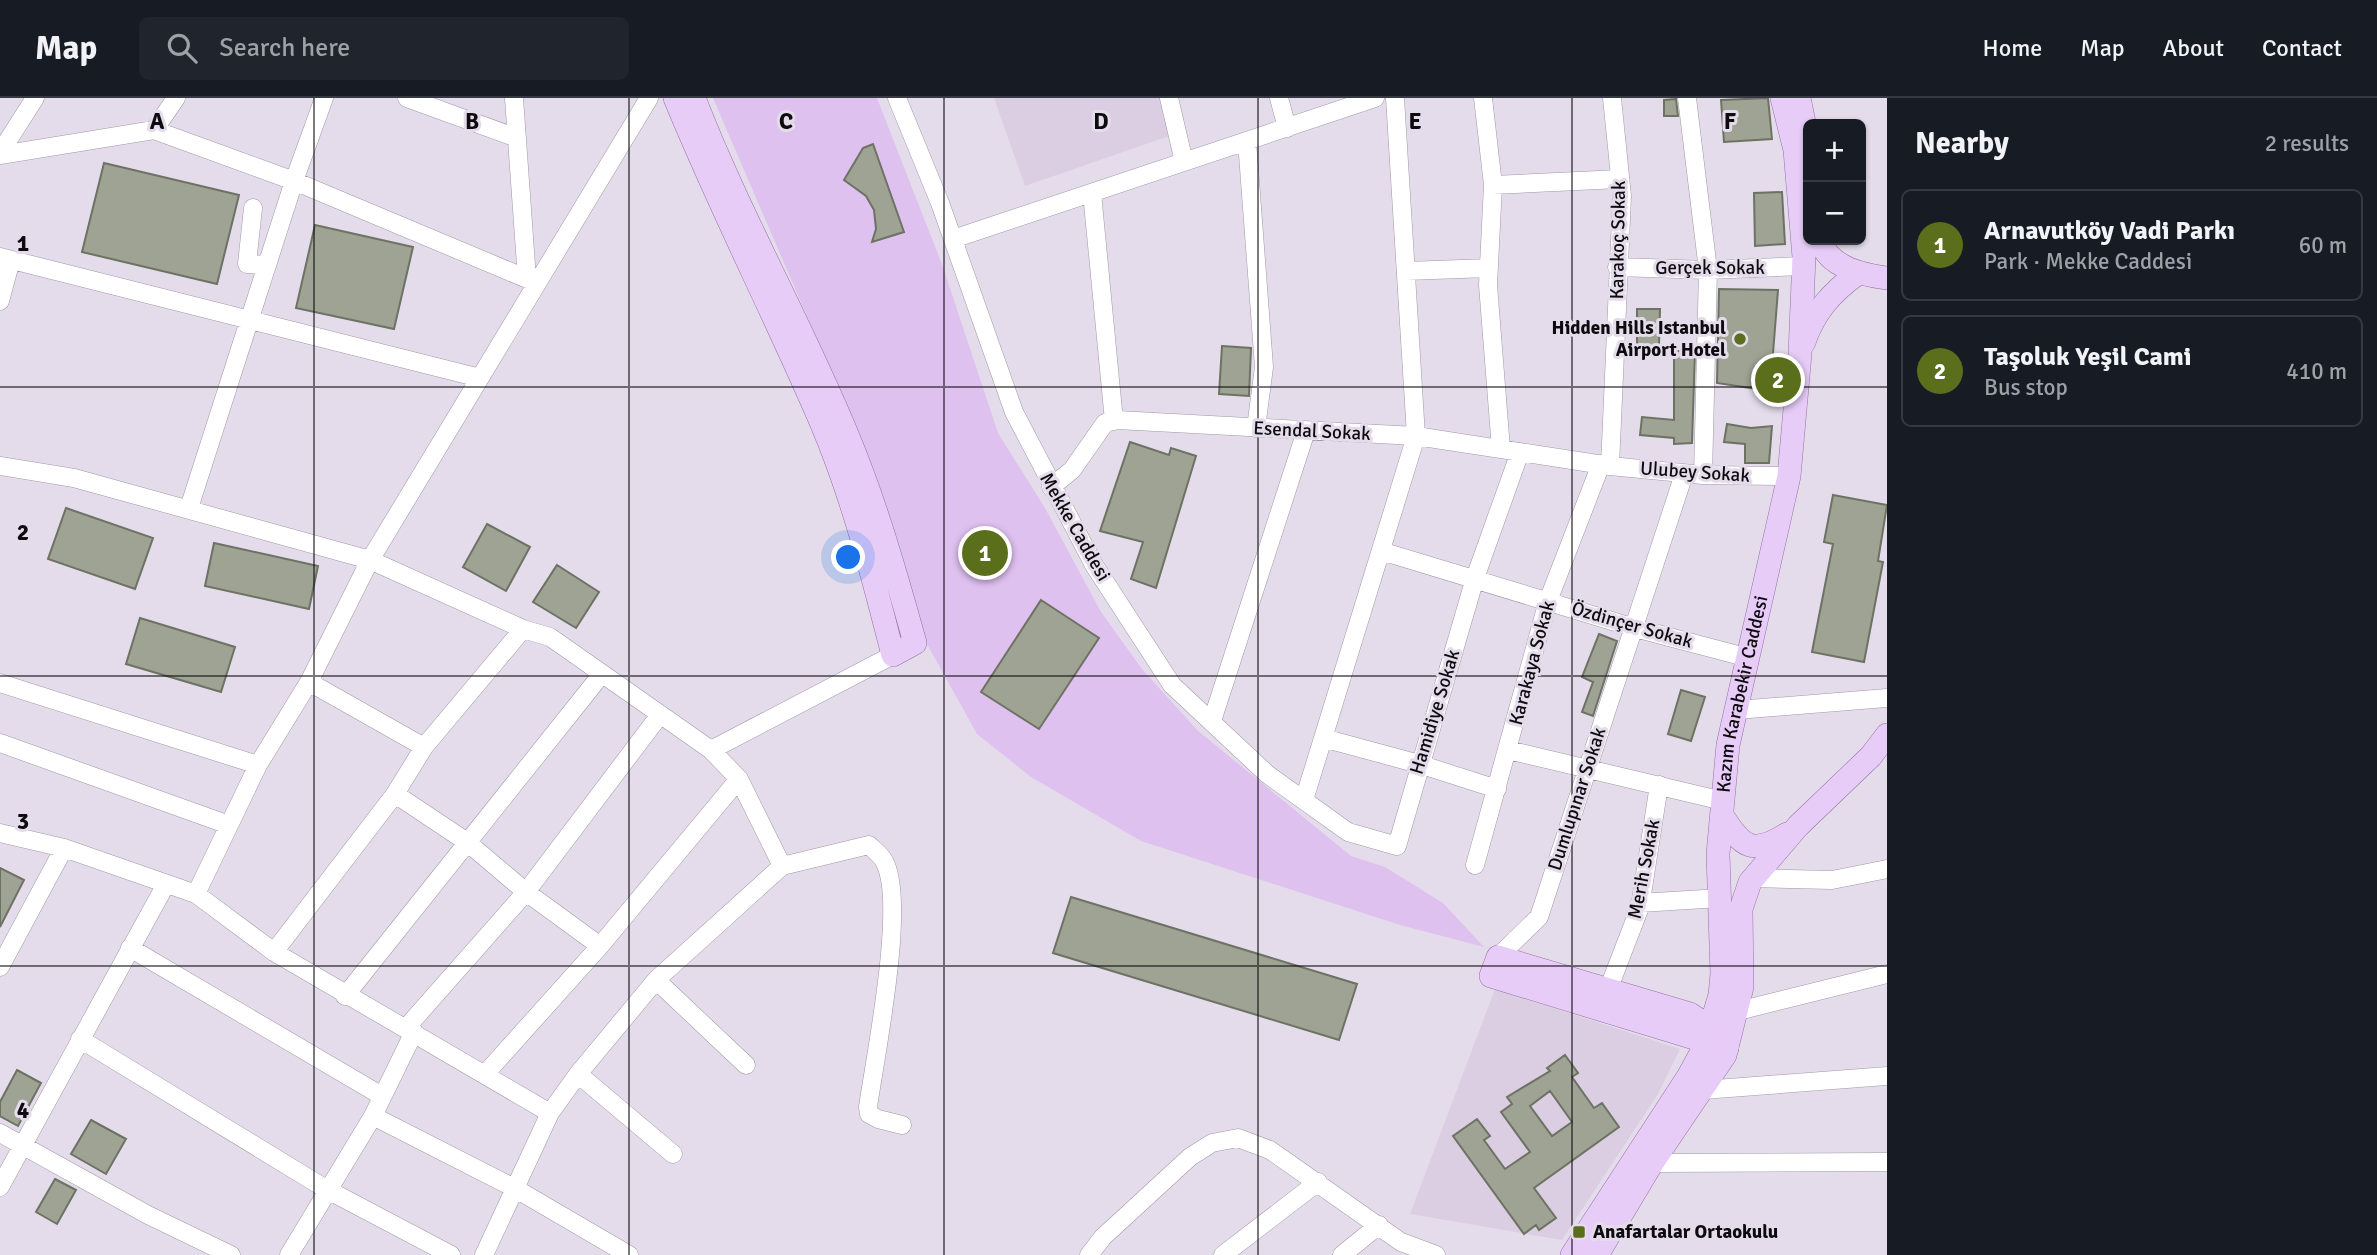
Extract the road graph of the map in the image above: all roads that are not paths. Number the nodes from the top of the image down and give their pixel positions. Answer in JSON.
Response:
{"nodes":[{"id":1,"x":35,"y":98,"type":"edge"},
{"id":2,"x":176,"y":98,"type":"edge"},
{"id":3,"x":324,"y":98,"type":"edge"},
{"id":4,"x":407,"y":98,"type":"edge"},
{"id":5,"x":514,"y":98,"type":"edge"},
{"id":6,"x":649,"y":98,"type":"edge"},
{"id":7,"x":675,"y":98,"type":"edge"},
{"id":8,"x":694,"y":98,"type":"edge"},
{"id":9,"x":897,"y":98,"type":"edge"},
{"id":10,"x":1169,"y":98,"type":"edge"},
{"id":11,"x":1279,"y":98,"type":"edge"},
{"id":12,"x":1376,"y":98,"type":"edge"},
{"id":13,"x":1395,"y":98,"type":"edge"},
{"id":14,"x":1483,"y":98,"type":"edge"},
{"id":15,"x":1612,"y":98,"type":"edge"},
{"id":16,"x":1687,"y":98,"type":"edge"},
{"id":17,"x":1782,"y":98,"type":"edge"},
{"id":18,"x":1799,"y":98,"type":"edge"},
{"id":19,"x":1803,"y":119,"type":"edge"},
{"id":20,"x":1287,"y":128,"type":"junction"},
{"id":21,"x":154,"y":130,"type":"junction"},
{"id":22,"x":517,"y":138,"type":"junction"},
{"id":23,"x":1247,"y":141,"type":"junction"},
{"id":24,"x":0,"y":154,"type":"edge"},
{"id":25,"x":1184,"y":162,"type":"junction"},
{"id":26,"x":1620,"y":179,"type":"junction"},
{"id":27,"x":294,"y":181,"type":"junction"},
{"id":28,"x":1493,"y":184,"type":"junction"},
{"id":29,"x":1092,"y":192,"type":"junction"},
{"id":30,"x":253,"y":208,"type":"dead end"},
{"id":31,"x":953,"y":239,"type":"junction"},
{"id":32,"x":1822,"y":245,"type":"edge"},
{"id":33,"x":5,"y":259,"type":"edge"},
{"id":34,"x":267,"y":265,"type":"junction"},
{"id":35,"x":1803,"y":266,"type":"junction"},
{"id":36,"x":1618,"y":267,"type":"junction"},
{"id":37,"x":1489,"y":268,"type":"junction"},
{"id":38,"x":1708,"y":270,"type":"junction"},
{"id":39,"x":1406,"y":271,"type":"junction"},
{"id":40,"x":1857,"y":274,"type":"junction"},
{"id":41,"x":1887,"y":278,"type":"edge"},
{"id":42,"x":532,"y":281,"type":"junction"},
{"id":43,"x":0,"y":301,"type":"edge"},
{"id":44,"x":250,"y":320,"type":"junction"},
{"id":45,"x":1800,"y":354,"type":"junction"},
{"id":46,"x":480,"y":378,"type":"junction"},
{"id":47,"x":1114,"y":421,"type":"junction"},
{"id":48,"x":1256,"y":428,"type":"junction"},
{"id":49,"x":1306,"y":431,"type":"junction"},
{"id":50,"x":1416,"y":436,"type":"junction"},
{"id":51,"x":1501,"y":449,"type":"junction"},
{"id":52,"x":1520,"y":452,"type":"junction"},
{"id":53,"x":1606,"y":465,"type":"junction"},
{"id":54,"x":0,"y":466,"type":"edge"},
{"id":55,"x":1693,"y":475,"type":"junction"},
{"id":56,"x":1789,"y":476,"type":"junction"},
{"id":57,"x":1051,"y":487,"type":"junction"},
{"id":58,"x":189,"y":508,"type":"junction"},
{"id":59,"x":1381,"y":551,"type":"junction"},
{"id":60,"x":370,"y":560,"type":"junction"},
{"id":61,"x":1475,"y":578,"type":"junction"},
{"id":62,"x":1548,"y":601,"type":"junction"},
{"id":63,"x":1635,"y":628,"type":"junction"},
{"id":64,"x":523,"y":629,"type":"junction"},
{"id":65,"x":893,"y":655,"type":"junction"},
{"id":66,"x":1749,"y":658,"type":"junction"},
{"id":67,"x":601,"y":675,"type":"junction"},
{"id":68,"x":309,"y":682,"type":"junction"},
{"id":69,"x":0,"y":683,"type":"edge"},
{"id":70,"x":1887,"y":698,"type":"edge"},
{"id":71,"x":1737,"y":710,"type":"junction"},
{"id":72,"x":659,"y":716,"type":"junction"},
{"id":73,"x":1212,"y":721,"type":"junction"},
{"id":74,"x":1887,"y":735,"type":"edge"},
{"id":75,"x":1324,"y":738,"type":"junction"},
{"id":76,"x":0,"y":743,"type":"edge"},
{"id":77,"x":424,"y":747,"type":"junction"},
{"id":78,"x":711,"y":750,"type":"junction"},
{"id":79,"x":1508,"y":750,"type":"junction"},
{"id":80,"x":1419,"y":764,"type":"junction"},
{"id":81,"x":258,"y":765,"type":"junction"},
{"id":82,"x":1586,"y":768,"type":"junction"},
{"id":83,"x":739,"y":779,"type":"junction"},
{"id":84,"x":1659,"y":785,"type":"junction"},
{"id":85,"x":1497,"y":789,"type":"junction"},
{"id":86,"x":395,"y":794,"type":"junction"},
{"id":87,"x":1304,"y":800,"type":"junction"},
{"id":88,"x":1722,"y":808,"type":"junction"},
{"id":89,"x":229,"y":825,"type":"junction"},
{"id":90,"x":1798,"y":827,"type":"junction"},
{"id":91,"x":4,"y":836,"type":"edge"},
{"id":92,"x":467,"y":842,"type":"junction"},
{"id":93,"x":1397,"y":846,"type":"joint"},
{"id":94,"x":64,"y":848,"type":"junction"},
{"id":95,"x":1475,"y":865,"type":"dead end"},
{"id":96,"x":782,"y":866,"type":"junction"},
{"id":97,"x":1887,"y":869,"type":"edge"},
{"id":98,"x":1753,"y":878,"type":"junction"},
{"id":99,"x":166,"y":884,"type":"junction"},
{"id":100,"x":526,"y":892,"type":"junction"},
{"id":101,"x":195,"y":894,"type":"junction"},
{"id":102,"x":1720,"y":898,"type":"junction"},
{"id":103,"x":1640,"y":903,"type":"junction"},
{"id":104,"x":600,"y":946,"type":"junction"},
{"id":105,"x":130,"y":948,"type":"junction"},
{"id":106,"x":274,"y":952,"type":"junction"},
{"id":107,"x":1494,"y":966,"type":"junction"},
{"id":108,"x":0,"y":967,"type":"edge"},
{"id":109,"x":1887,"y":974,"type":"edge"},
{"id":110,"x":656,"y":980,"type":"junction"},
{"id":111,"x":1608,"y":990,"type":"junction"},
{"id":112,"x":345,"y":996,"type":"junction"},
{"id":113,"x":1738,"y":1011,"type":"junction"},
{"id":114,"x":410,"y":1030,"type":"junction"},
{"id":115,"x":80,"y":1039,"type":"junction"},
{"id":116,"x":1715,"y":1039,"type":"junction"},
{"id":117,"x":746,"y":1065,"type":"dead end"},
{"id":118,"x":486,"y":1073,"type":"junction"},
{"id":119,"x":578,"y":1074,"type":"junction"},
{"id":120,"x":1887,"y":1076,"type":"edge"},
{"id":121,"x":1703,"y":1090,"type":"junction"},
{"id":122,"x":382,"y":1096,"type":"junction"},
{"id":123,"x":550,"y":1112,"type":"junction"},
{"id":124,"x":373,"y":1116,"type":"junction"},
{"id":125,"x":902,"y":1125,"type":"dead end"},
{"id":126,"x":0,"y":1133,"type":"edge"},
{"id":127,"x":21,"y":1144,"type":"junction"},
{"id":128,"x":673,"y":1154,"type":"dead end"},
{"id":129,"x":1887,"y":1162,"type":"edge"},
{"id":130,"x":1652,"y":1163,"type":"junction"},
{"id":131,"x":1318,"y":1182,"type":"junction"},
{"id":132,"x":0,"y":1187,"type":"edge"},
{"id":133,"x":326,"y":1189,"type":"junction"},
{"id":134,"x":516,"y":1189,"type":"junction"},
{"id":135,"x":1379,"y":1225,"type":"junction"},
{"id":136,"x":231,"y":1255,"type":"edge"},
{"id":137,"x":289,"y":1255,"type":"edge"},
{"id":138,"x":451,"y":1255,"type":"edge"},
{"id":139,"x":484,"y":1255,"type":"edge"},
{"id":140,"x":629,"y":1255,"type":"edge"},
{"id":141,"x":1088,"y":1255,"type":"edge"},
{"id":142,"x":1223,"y":1255,"type":"edge"},
{"id":143,"x":1342,"y":1255,"type":"edge"},
{"id":144,"x":1437,"y":1255,"type":"edge"},
{"id":145,"x":1572,"y":1255,"type":"edge"},
{"id":146,"x":1597,"y":1255,"type":"edge"}],
"edges":[{"from":1,"to":24,"type":"street"},
{"from":2,"to":21,"type":"street"},
{"from":3,"to":27,"type":"street"},
{"from":4,"to":22,"type":"street"},
{"from":5,"to":22,"type":"street"},
{"from":6,"to":42,"type":"street"},
{"from":7,"to":65,"type":"main road"},
{"from":8,"to":65,"type":"main road"},
{"from":9,"to":31,"type":"street","name":"Mekke Caddesi"},
{"from":10,"to":25,"type":"street"},
{"from":11,"to":20,"type":"street"},
{"from":12,"to":20,"type":"street"},
{"from":13,"to":39,"type":"street"},
{"from":14,"to":28,"type":"street"},
{"from":15,"to":26,"type":"street","name":"Karakoç Sokak"},
{"from":16,"to":38,"type":"street","name":"Dumlupınar Sokak"},
{"from":17,"to":35,"type":"main road","name":"Kazım Karabekir Caddesi"},
{"from":18,"to":19,"type":"main road"},
{"from":20,"to":23,"type":"street"},
{"from":21,"to":24,"type":"street"},
{"from":21,"to":27,"type":"street"},
{"from":22,"to":42,"type":"street"},
{"from":23,"to":25,"type":"street"},
{"from":23,"to":48,"type":"street"},
{"from":25,"to":29,"type":"street"},
{"from":26,"to":28,"type":"street"},
{"from":26,"to":36,"type":"street","name":"Karakoç Sokak"},
{"from":27,"to":34,"type":"street"},
{"from":27,"to":42,"type":"street"},
{"from":28,"to":37,"type":"street"},
{"from":29,"to":31,"type":"street"},
{"from":29,"to":47,"type":"street"},
{"from":30,"to":34,"type":"street"},
{"from":31,"to":57,"type":"street","name":"Mekke Caddesi"},
{"from":32,"to":40,"type":"main road"},
{"from":33,"to":43,"type":"street"},
{"from":33,"to":44,"type":"street"},
{"from":34,"to":44,"type":"street"},
{"from":35,"to":38,"type":"street","name":"Gerçek Sokak"},
{"from":35,"to":45,"type":"main road","name":"Kazım Karabekir Caddesi"},
{"from":36,"to":38,"type":"street","name":"Gerçek Sokak"},
{"from":36,"to":53,"type":"street","name":"Karakoç Sokak"},
{"from":37,"to":39,"type":"street"},
{"from":37,"to":51,"type":"street"},
{"from":38,"to":55,"type":"street","name":"Dumlupınar Sokak"},
{"from":39,"to":50,"type":"street"},
{"from":40,"to":41,"type":"main road"},
{"from":40,"to":45,"type":"main road"},
{"from":42,"to":46,"type":"street"},
{"from":44,"to":46,"type":"street"},
{"from":44,"to":58,"type":"street"},
{"from":45,"to":56,"type":"main road","name":"Kazım Karabekir Caddesi"},
{"from":46,"to":60,"type":"street"},
{"from":47,"to":48,"type":"street","name":"Esendal Sokak"},
{"from":47,"to":57,"type":"street"},
{"from":48,"to":49,"type":"street","name":"Esendal Sokak"},
{"from":49,"to":50,"type":"street","name":"Esendal Sokak"},
{"from":49,"to":73,"type":"street"},
{"from":50,"to":51,"type":"street","name":"Esendal Sokak"},
{"from":50,"to":59,"type":"street"},
{"from":51,"to":52,"type":"street","name":"Esendal Sokak"},
{"from":52,"to":53,"type":"street","name":"Esendal Sokak"},
{"from":52,"to":61,"type":"street","name":"Hamidiye Sokak"},
{"from":53,"to":55,"type":"street","name":"Ulubey Sokak"},
{"from":53,"to":62,"type":"street","name":"Karakaya Sokak"},
{"from":54,"to":58,"type":"street"},
{"from":55,"to":56,"type":"street","name":"Ulubey Sokak"},
{"from":55,"to":63,"type":"street","name":"Dumlupınar Sokak"},
{"from":56,"to":66,"type":"main road","name":"Kazım Karabekir Caddesi"},
{"from":57,"to":73,"type":"street","name":"Mekke Caddesi"},
{"from":58,"to":60,"type":"street"},
{"from":59,"to":61,"type":"street","name":"Özdinçer Sokak"},
{"from":59,"to":75,"type":"street"},
{"from":60,"to":64,"type":"street"},
{"from":60,"to":68,"type":"street"},
{"from":61,"to":62,"type":"street","name":"Özdinçer Sokak"},
{"from":61,"to":80,"type":"street","name":"Hamidiye Sokak"},
{"from":62,"to":63,"type":"street","name":"Özdinçer Sokak"},
{"from":62,"to":79,"type":"street","name":"Karakaya Sokak"},
{"from":63,"to":66,"type":"street","name":"Özdinçer Sokak"},
{"from":63,"to":82,"type":"street","name":"Dumlupınar Sokak"},
{"from":64,"to":67,"type":"street"},
{"from":64,"to":77,"type":"street"},
{"from":65,"to":78,"type":"street"},
{"from":66,"to":71,"type":"main road","name":"Kazım Karabekir Caddesi"},
{"from":67,"to":72,"type":"street"},
{"from":67,"to":92,"type":"street"},
{"from":68,"to":77,"type":"street"},
{"from":68,"to":81,"type":"street"},
{"from":69,"to":81,"type":"street"},
{"from":70,"to":71,"type":"street"},
{"from":71,"to":88,"type":"main road","name":"Kazım Karabekir Caddesi"},
{"from":72,"to":78,"type":"street"},
{"from":72,"to":100,"type":"street"},
{"from":73,"to":87,"type":"street","name":"Mekke Caddesi"},
{"from":74,"to":90,"type":"main road"},
{"from":75,"to":80,"type":"street"},
{"from":75,"to":87,"type":"street"},
{"from":76,"to":89,"type":"street"},
{"from":77,"to":86,"type":"street"},
{"from":78,"to":83,"type":"street"},
{"from":79,"to":82,"type":"street"},
{"from":79,"to":85,"type":"street","name":"Karakaya Sokak"},
{"from":80,"to":85,"type":"street"},
{"from":80,"to":93,"type":"street","name":"Hamidiye Sokak"},
{"from":81,"to":89,"type":"street"},
{"from":82,"to":84,"type":"street"},
{"from":82,"to":107,"type":"street","name":"Dumlupınar Sokak"},
{"from":83,"to":96,"type":"street"},
{"from":83,"to":104,"type":"street"},
{"from":84,"to":88,"type":"street"},
{"from":84,"to":103,"type":"street","name":"Merih Sokak"},
{"from":85,"to":95,"type":"street","name":"Karakaya Sokak"},
{"from":86,"to":92,"type":"street"},
{"from":86,"to":106,"type":"street"},
{"from":87,"to":93,"type":"street","name":"Mekke Caddesi"},
{"from":88,"to":90,"type":"main road"},
{"from":88,"to":102,"type":"main road","name":"Kazım Karabekir Caddesi"},
{"from":89,"to":101,"type":"street"},
{"from":90,"to":98,"type":"main road","name":"Kazım Karabekir Caddesi"},
{"from":91,"to":94,"type":"street"},
{"from":92,"to":100,"type":"street"},
{"from":92,"to":112,"type":"street"},
{"from":94,"to":99,"type":"street"},
{"from":94,"to":108,"type":"street"},
{"from":96,"to":110,"type":"street"},
{"from":96,"to":125,"type":"street"},
{"from":97,"to":98,"type":"street"},
{"from":98,"to":113,"type":"main road","name":"Kazım Karabekir Caddesi"},
{"from":99,"to":101,"type":"street"},
{"from":99,"to":105,"type":"street"},
{"from":100,"to":104,"type":"street"},
{"from":100,"to":114,"type":"street"},
{"from":101,"to":106,"type":"street"},
{"from":102,"to":103,"type":"street"},
{"from":102,"to":116,"type":"main road","name":"Kazım Karabekir Caddesi"},
{"from":103,"to":111,"type":"street","name":"Merih Sokak"},
{"from":104,"to":118,"type":"street"},
{"from":105,"to":115,"type":"street"},
{"from":105,"to":122,"type":"street"},
{"from":106,"to":112,"type":"street"},
{"from":107,"to":111,"type":"main road"},
{"from":107,"to":116,"type":"main road"},
{"from":109,"to":113,"type":"street"},
{"from":110,"to":117,"type":"street"},
{"from":110,"to":119,"type":"street"},
{"from":111,"to":116,"type":"main road"},
{"from":112,"to":114,"type":"street"},
{"from":113,"to":116,"type":"main road","name":"Kazım Karabekir Caddesi"},
{"from":114,"to":118,"type":"street"},
{"from":114,"to":122,"type":"street"},
{"from":115,"to":127,"type":"street"},
{"from":115,"to":133,"type":"street"},
{"from":116,"to":121,"type":"main road","name":"Kazım Karabekir Caddesi"},
{"from":116,"to":145,"type":"main road","name":"Kazım Karabekir Caddesi"},
{"from":118,"to":123,"type":"street"},
{"from":119,"to":123,"type":"street"},
{"from":119,"to":128,"type":"street"},
{"from":120,"to":121,"type":"street"},
{"from":121,"to":130,"type":"main road","name":"Kazım Karabekir Caddesi"},
{"from":122,"to":124,"type":"street"},
{"from":123,"to":134,"type":"street"},
{"from":124,"to":133,"type":"street"},
{"from":124,"to":134,"type":"street"},
{"from":126,"to":127,"type":"street"},
{"from":127,"to":132,"type":"street"},
{"from":127,"to":136,"type":"street"},
{"from":129,"to":130,"type":"street"},
{"from":130,"to":146,"type":"main road","name":"Kazım Karabekir Caddesi"},
{"from":131,"to":135,"type":"street"},
{"from":131,"to":141,"type":"street"},
{"from":131,"to":142,"type":"street"},
{"from":133,"to":137,"type":"street"},
{"from":133,"to":138,"type":"street"},
{"from":134,"to":139,"type":"street"},
{"from":134,"to":140,"type":"street"},
{"from":135,"to":143,"type":"street"},
{"from":135,"to":144,"type":"street"}]}
